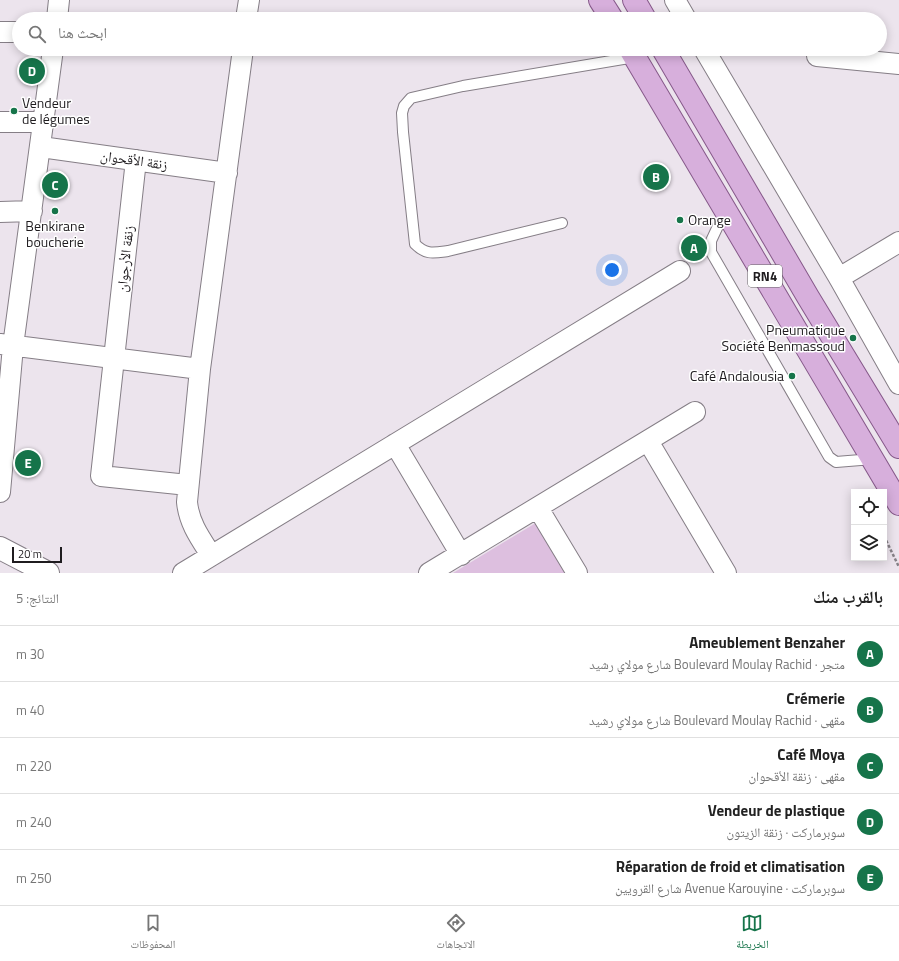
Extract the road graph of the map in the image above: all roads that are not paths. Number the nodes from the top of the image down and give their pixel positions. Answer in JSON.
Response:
{"nodes":[{"id":1,"x":59,"y":0,"type":"edge"},
{"id":2,"x":249,"y":0,"type":"edge"},
{"id":3,"x":600,"y":0,"type":"edge"},
{"id":4,"x":634,"y":0,"type":"edge"},
{"id":5,"x":674,"y":0,"type":"edge"},
{"id":6,"x":58,"y":12,"type":"edge"},
{"id":7,"x":247,"y":12,"type":"edge"},
{"id":8,"x":608,"y":12,"type":"edge"},
{"id":9,"x":641,"y":12,"type":"edge"},
{"id":10,"x":682,"y":12,"type":"edge"},
{"id":11,"x":0,"y":32,"type":"edge"},
{"id":12,"x":12,"y":32,"type":"edge"},
{"id":13,"x":53,"y":56,"type":"edge"},
{"id":14,"x":242,"y":56,"type":"edge"},
{"id":15,"x":618,"y":56,"type":"edge"},
{"id":16,"x":635,"y":56,"type":"edge"},
{"id":17,"x":667,"y":56,"type":"edge"},
{"id":18,"x":708,"y":56,"type":"edge"},
{"id":19,"x":817,"y":56,"type":"dead end"},
{"id":20,"x":899,"y":64,"type":"edge"},
{"id":21,"x":0,"y":122,"type":"edge"},
{"id":22,"x":44,"y":122,"type":"junction"},
{"id":23,"x":41,"y":147,"type":"junction"},
{"id":24,"x":136,"y":160,"type":"junction"},
{"id":25,"x":227,"y":173,"type":"junction"},
{"id":26,"x":726,"y":209,"type":"junction"},
{"id":27,"x":0,"y":212,"type":"edge"},
{"id":28,"x":32,"y":212,"type":"junction"},
{"id":29,"x":562,"y":223,"type":"dead end"},
{"id":30,"x":899,"y":242,"type":"edge"},
{"id":31,"x":680,"y":271,"type":"dead end"},
{"id":32,"x":839,"y":278,"type":"junction"},
{"id":33,"x":7,"y":345,"type":"edge"},
{"id":34,"x":114,"y":358,"type":"junction"},
{"id":35,"x":200,"y":369,"type":"junction"},
{"id":36,"x":899,"y":384,"type":"edge"},
{"id":37,"x":695,"y":412,"type":"dead end"},
{"id":38,"x":648,"y":441,"type":"junction"},
{"id":39,"x":395,"y":444,"type":"junction"},
{"id":40,"x":899,"y":448,"type":"edge"},
{"id":41,"x":873,"y":459,"type":"junction"},
{"id":42,"x":188,"y":485,"type":"junction"},
{"id":43,"x":0,"y":492,"type":"edge"},
{"id":44,"x":899,"y":504,"type":"edge"},
{"id":45,"x":538,"y":508,"type":"junction"},
{"id":46,"x":0,"y":548,"type":"edge"},
{"id":47,"x":211,"y":555,"type":"junction"},
{"id":48,"x":461,"y":555,"type":"junction"},
{"id":49,"x":48,"y":573,"type":"edge"},
{"id":50,"x":183,"y":573,"type":"edge"},
{"id":51,"x":429,"y":573,"type":"edge"},
{"id":52,"x":577,"y":573,"type":"edge"},
{"id":53,"x":726,"y":573,"type":"edge"}],
"edges":[{"from":1,"to":6,"type":"street"},
{"from":2,"to":7,"type":"street"},
{"from":3,"to":8,"type":"main road"},
{"from":4,"to":9,"type":"main road"},
{"from":5,"to":10,"type":"street"},
{"from":11,"to":12,"type":"street"},
{"from":13,"to":22,"type":"street"},
{"from":14,"to":25,"type":"street"},
{"from":15,"to":29,"type":"lane"},
{"from":16,"to":26,"type":"main road","number":"RN4"},
{"from":17,"to":40,"type":"main road","number":"RN4"},
{"from":18,"to":32,"type":"street"},
{"from":19,"to":20,"type":"street"},
{"from":21,"to":22,"type":"street"},
{"from":22,"to":23,"type":"street"},
{"from":23,"to":24,"type":"street","name":"زنقة الأقحوان"},
{"from":23,"to":28,"type":"street"},
{"from":24,"to":25,"type":"street","name":"زنقة الأقحوان"},
{"from":24,"to":34,"type":"street","name":"زنقة الأرجوان"},
{"from":25,"to":35,"type":"street"},
{"from":26,"to":41,"type":"main road","number":"RN4"},
{"from":26,"to":41,"type":"lane"},
{"from":27,"to":28,"type":"street"},
{"from":28,"to":33,"type":"street"},
{"from":30,"to":32,"type":"street"},
{"from":31,"to":39,"type":"street"},
{"from":32,"to":36,"type":"street"},
{"from":33,"to":34,"type":"street"},
{"from":33,"to":43,"type":"street"},
{"from":34,"to":35,"type":"street"},
{"from":34,"to":42,"type":"street","name":"زنقة الأرجوان"},
{"from":35,"to":42,"type":"street"},
{"from":37,"to":38,"type":"street"},
{"from":38,"to":45,"type":"street"},
{"from":38,"to":53,"type":"street"},
{"from":39,"to":47,"type":"street"},
{"from":39,"to":48,"type":"street"},
{"from":41,"to":44,"type":"main road","number":"RN4"},
{"from":42,"to":47,"type":"street"},
{"from":45,"to":48,"type":"street"},
{"from":45,"to":52,"type":"street"},
{"from":46,"to":49,"type":"street"},
{"from":47,"to":50,"type":"street"},
{"from":48,"to":51,"type":"street"}]}
